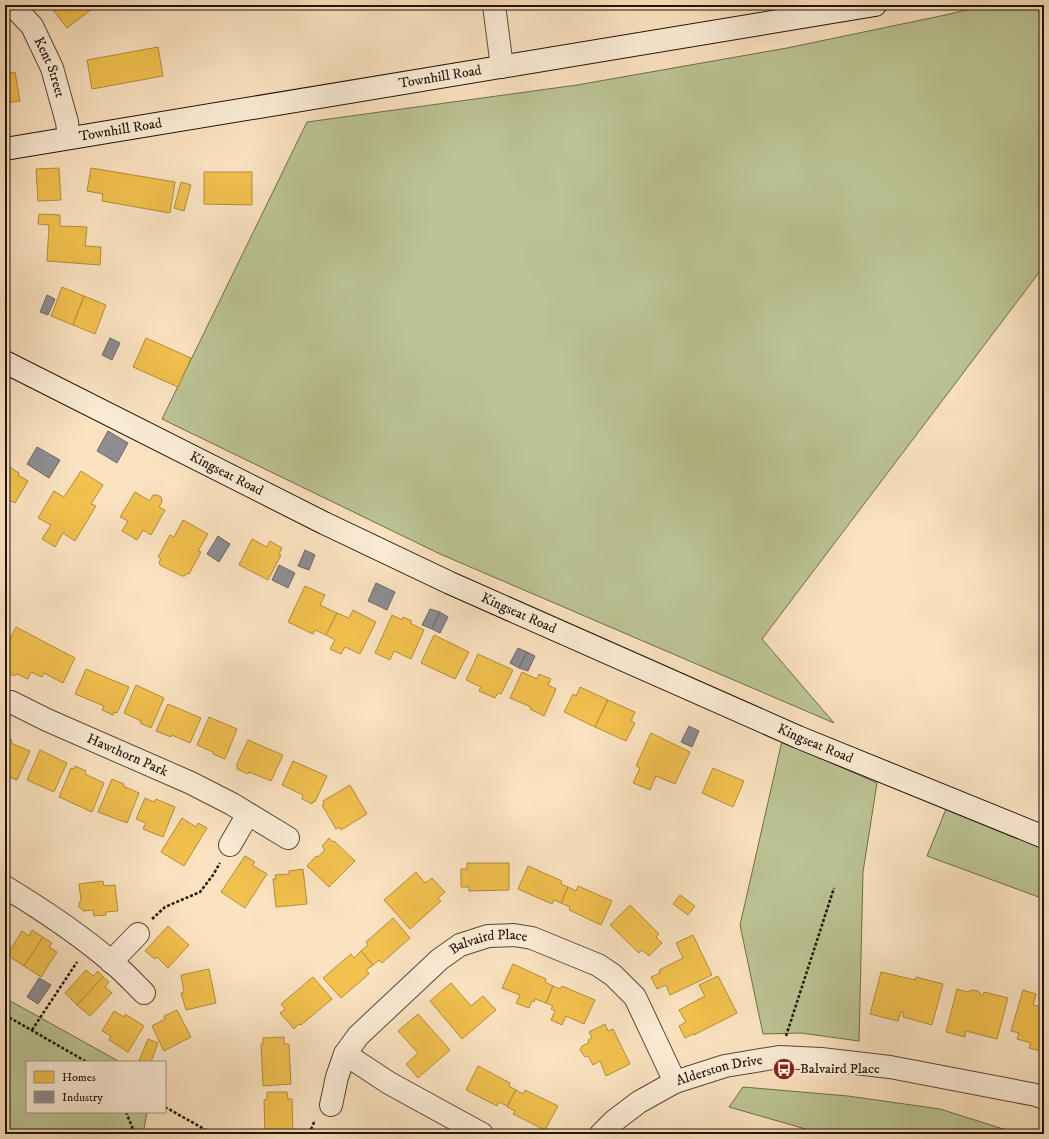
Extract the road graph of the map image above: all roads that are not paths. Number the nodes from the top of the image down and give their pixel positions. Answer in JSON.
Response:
{"nodes":[{"id":1,"x":12,"y":5,"type":"edge"},
{"id":2,"x":494,"y":5,"type":"edge"},
{"id":3,"x":875,"y":5,"type":"edge"},
{"id":4,"x":502,"y":67,"type":"junction"},
{"id":5,"x":69,"y":138,"type":"junction"},
{"id":6,"x":5,"y":149,"type":"edge"},
{"id":7,"x":5,"y":362,"type":"edge"},
{"id":8,"x":5,"y":702,"type":"edge"},
{"id":9,"x":248,"y":814,"type":"junction"},
{"id":10,"x":288,"y":838,"type":"dead end"},
{"id":11,"x":1044,"y":838,"type":"edge"},
{"id":12,"x":230,"y":845,"type":"road end"},
{"id":13,"x":5,"y":887,"type":"edge"},
{"id":14,"x":138,"y":934,"type":"road end"},
{"id":15,"x":111,"y":962,"type":"junction"},
{"id":16,"x":144,"y":993,"type":"dead end"},
{"id":17,"x":345,"y":1054,"type":"junction"},
{"id":18,"x":675,"y":1082,"type":"junction"},
{"id":19,"x":1044,"y":1098,"type":"edge"},
{"id":20,"x":331,"y":1105,"type":"dead end"},
{"id":21,"x":482,"y":1134,"type":"edge"},
{"id":22,"x":601,"y":1134,"type":"edge"}],
"edges":[{"from":1,"to":5,"type":"street","name":"Kent Street"},
{"from":2,"to":4,"type":"street"},
{"from":3,"to":4,"type":"street","name":"Townhill Road"},
{"from":4,"to":5,"type":"street","name":"Townhill Road"},
{"from":5,"to":6,"type":"street","name":"Townhill Road"},
{"from":7,"to":11,"type":"street","name":"Kingseat Road"},
{"from":8,"to":9,"type":"street","name":"Hawthorn Park"},
{"from":9,"to":10,"type":"street","name":"Hawthorn Park"},
{"from":9,"to":12,"type":"street"},
{"from":13,"to":15,"type":"street"},
{"from":14,"to":15,"type":"street"},
{"from":15,"to":16,"type":"street"},
{"from":17,"to":18,"type":"street","name":"Balvaird Place"},
{"from":17,"to":20,"type":"street","name":"Balvaird Place"},
{"from":17,"to":21,"type":"street"},
{"from":18,"to":19,"type":"street","name":"Alderston Drive"},
{"from":18,"to":22,"type":"street","name":"Alderston Drive"}]}
